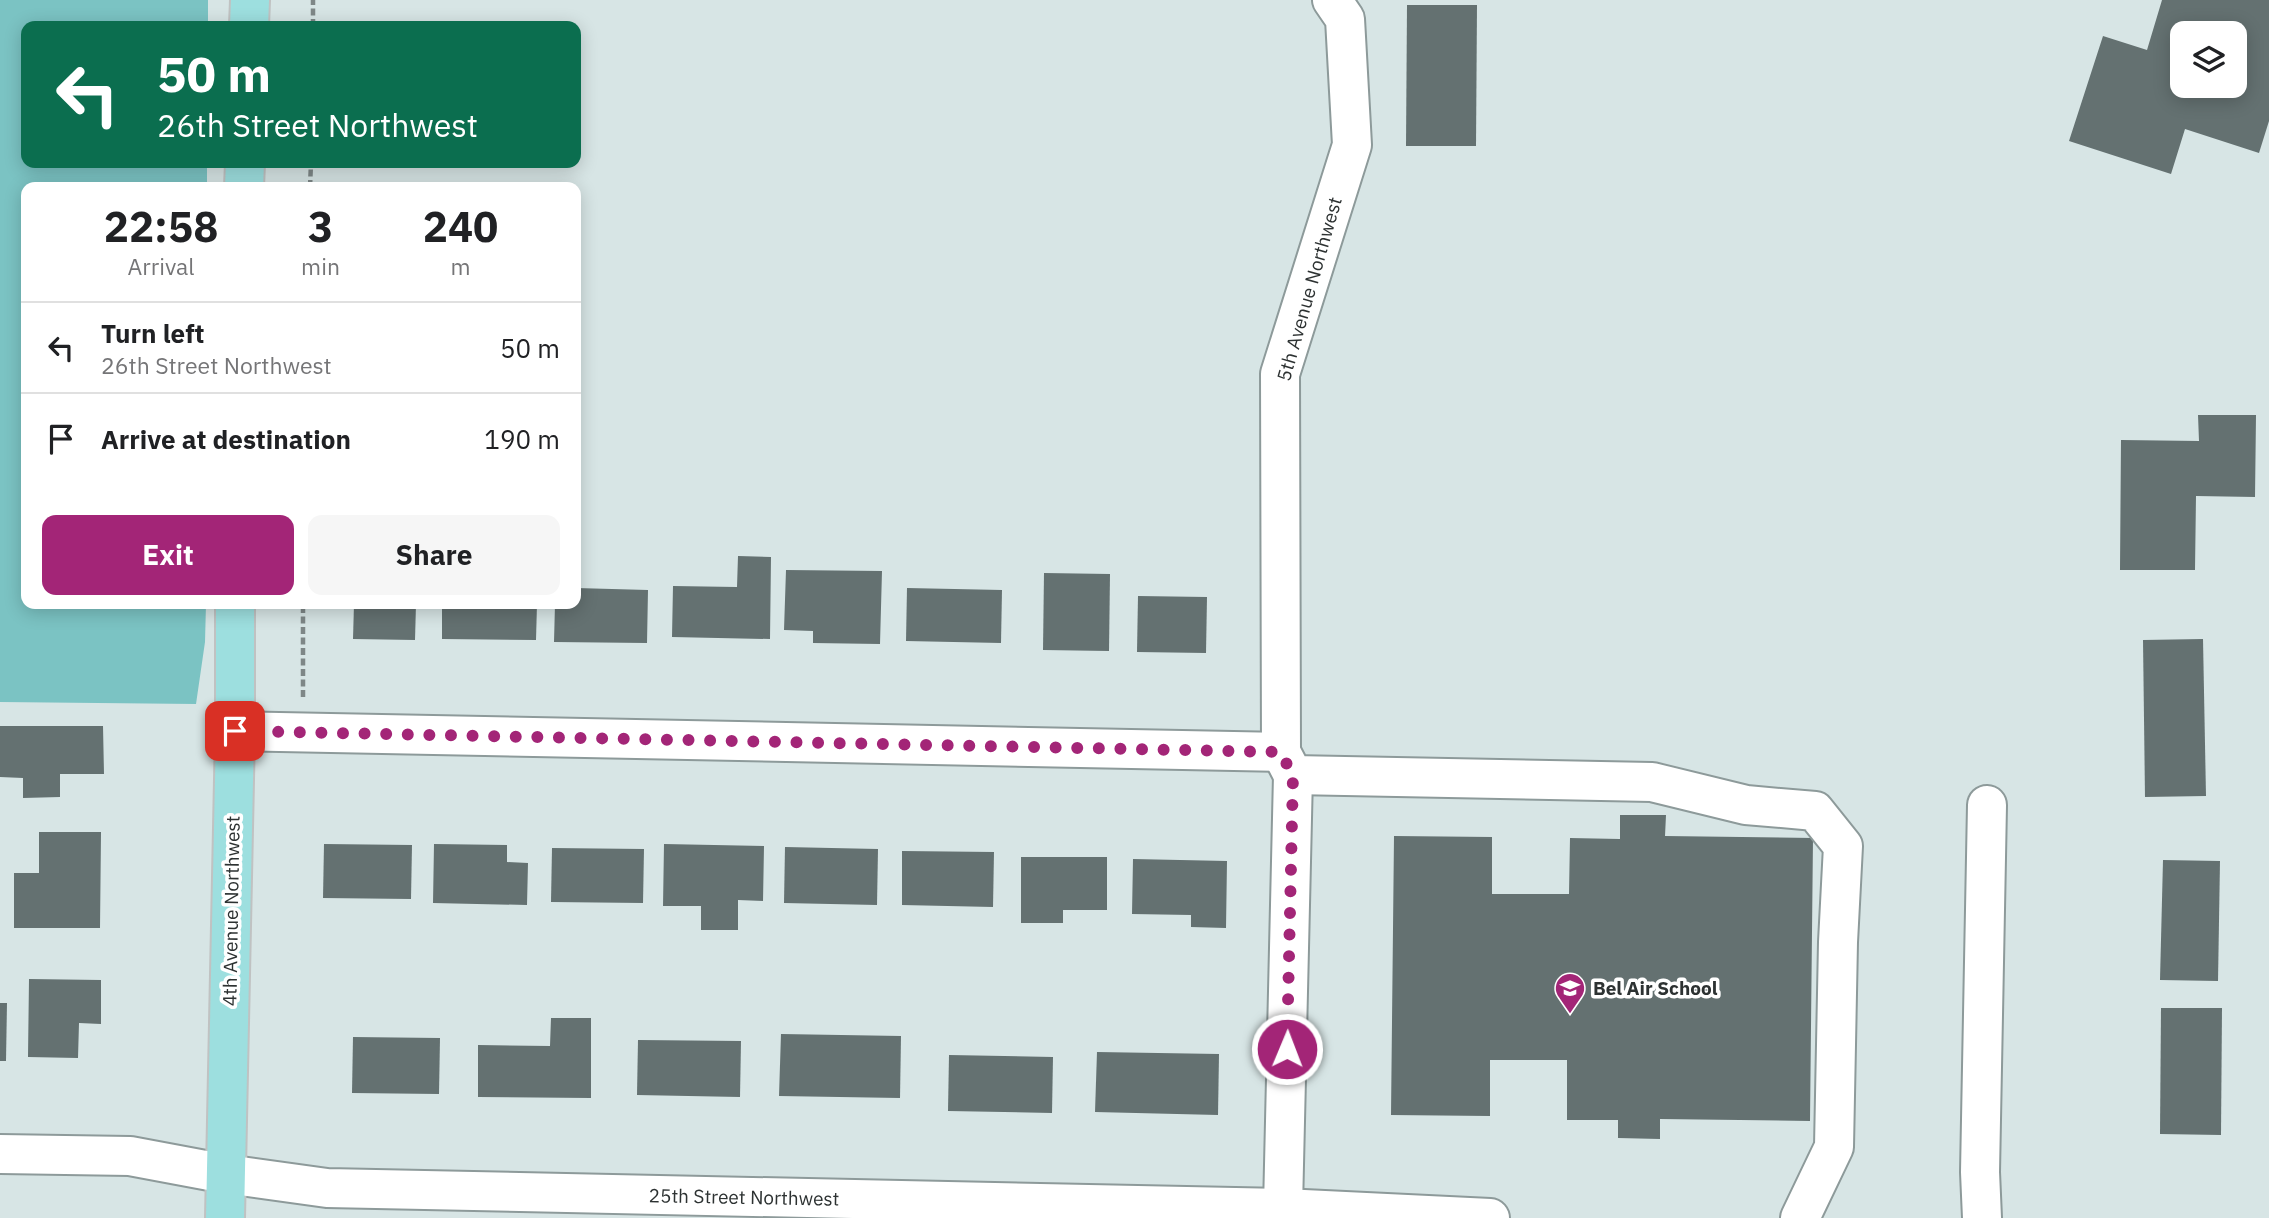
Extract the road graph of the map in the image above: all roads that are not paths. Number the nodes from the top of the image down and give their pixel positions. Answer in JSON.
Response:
{"nodes":[{"id":1,"x":250,"y":0,"type":"edge"},
{"id":2,"x":1332,"y":0,"type":"edge"},
{"id":3,"x":249,"y":21,"type":"edge"},
{"id":4,"x":235,"y":609,"type":"edge"},
{"id":5,"x":235,"y":731,"type":"junction"},
{"id":6,"x":1287,"y":764,"type":"junction"},
{"id":7,"x":1987,"y":805,"type":"dead end"},
{"id":8,"x":0,"y":1154,"type":"edge"},
{"id":9,"x":226,"y":1174,"type":"junction"},
{"id":10,"x":1283,"y":1208,"type":"junction"},
{"id":11,"x":225,"y":1218,"type":"edge"},
{"id":12,"x":1490,"y":1218,"type":"edge"},
{"id":13,"x":1800,"y":1218,"type":"edge"},
{"id":14,"x":1982,"y":1218,"type":"edge"}],
"edges":[{"from":1,"to":3,"type":"main road"},
{"from":2,"to":6,"type":"street","name":"5th Avenue Northwest"},
{"from":4,"to":5,"type":"main road","name":"4th Avenue Northwest"},
{"from":5,"to":6,"type":"street"},
{"from":5,"to":9,"type":"main road","name":"4th Avenue Northwest"},
{"from":6,"to":10,"type":"street","name":"5th Avenue Northwest"},
{"from":6,"to":13,"type":"street"},
{"from":7,"to":14,"type":"street"},
{"from":8,"to":9,"type":"street","name":"25th Street Northwest"},
{"from":9,"to":10,"type":"street","name":"25th Street Northwest"},
{"from":9,"to":11,"type":"main road","name":"4th Avenue Northwest"},
{"from":10,"to":12,"type":"street","name":"25th Street Northwest"}]}
